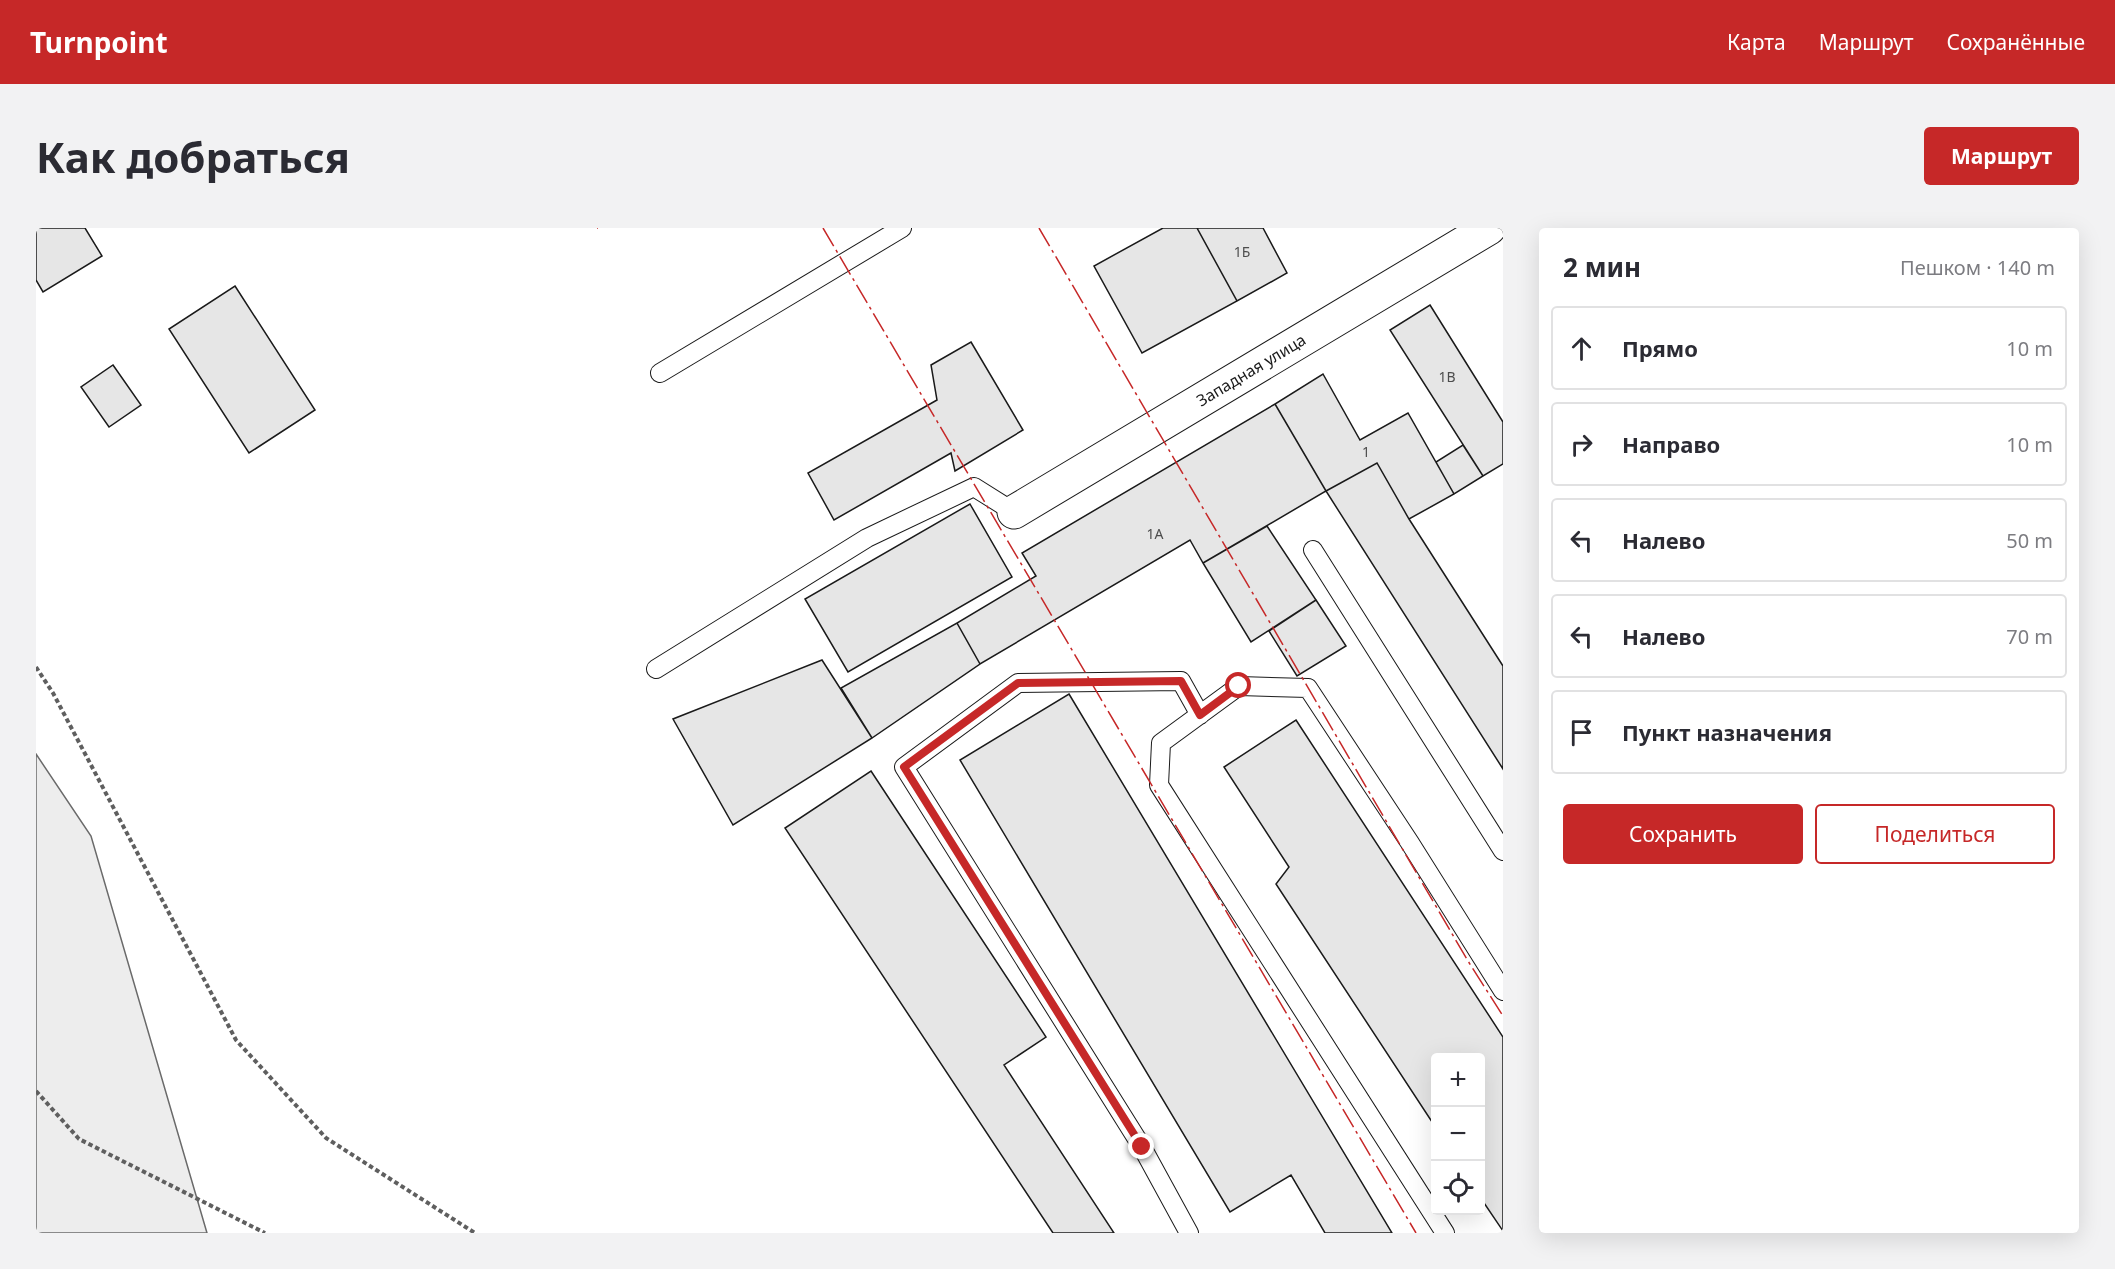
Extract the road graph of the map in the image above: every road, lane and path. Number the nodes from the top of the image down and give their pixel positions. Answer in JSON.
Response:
{"nodes":[{"id":1,"x":902,"y":228,"type":"edge"},
{"id":2,"x":1489,"y":228,"type":"edge"},
{"id":3,"x":660,"y":373,"type":"dead end"},
{"id":4,"x":1014,"y":512,"type":"joint"},
{"id":5,"x":1313,"y":550,"type":"dead end"},
{"id":6,"x":36,"y":667,"type":"edge"},
{"id":7,"x":656,"y":669,"type":"dead end"},
{"id":8,"x":1200,"y":715,"type":"junction"},
{"id":9,"x":1503,"y":851,"type":"edge"},
{"id":10,"x":1503,"y":991,"type":"edge"},
{"id":11,"x":36,"y":1091,"type":"edge"},
{"id":12,"x":265,"y":1233,"type":"edge"},
{"id":13,"x":475,"y":1233,"type":"edge"},
{"id":14,"x":1189,"y":1233,"type":"edge"},
{"id":15,"x":1445,"y":1233,"type":"edge"}],
"edges":[{"from":1,"to":3,"type":"lane"},
{"from":2,"to":4,"type":"street","name":"Западная улица"},
{"from":4,"to":7,"type":"lane"},
{"from":5,"to":9,"type":"lane"},
{"from":6,"to":13,"type":"path"},
{"from":8,"to":10,"type":"lane"},
{"from":8,"to":14,"type":"lane"},
{"from":8,"to":15,"type":"lane"},
{"from":11,"to":12,"type":"path"}]}
